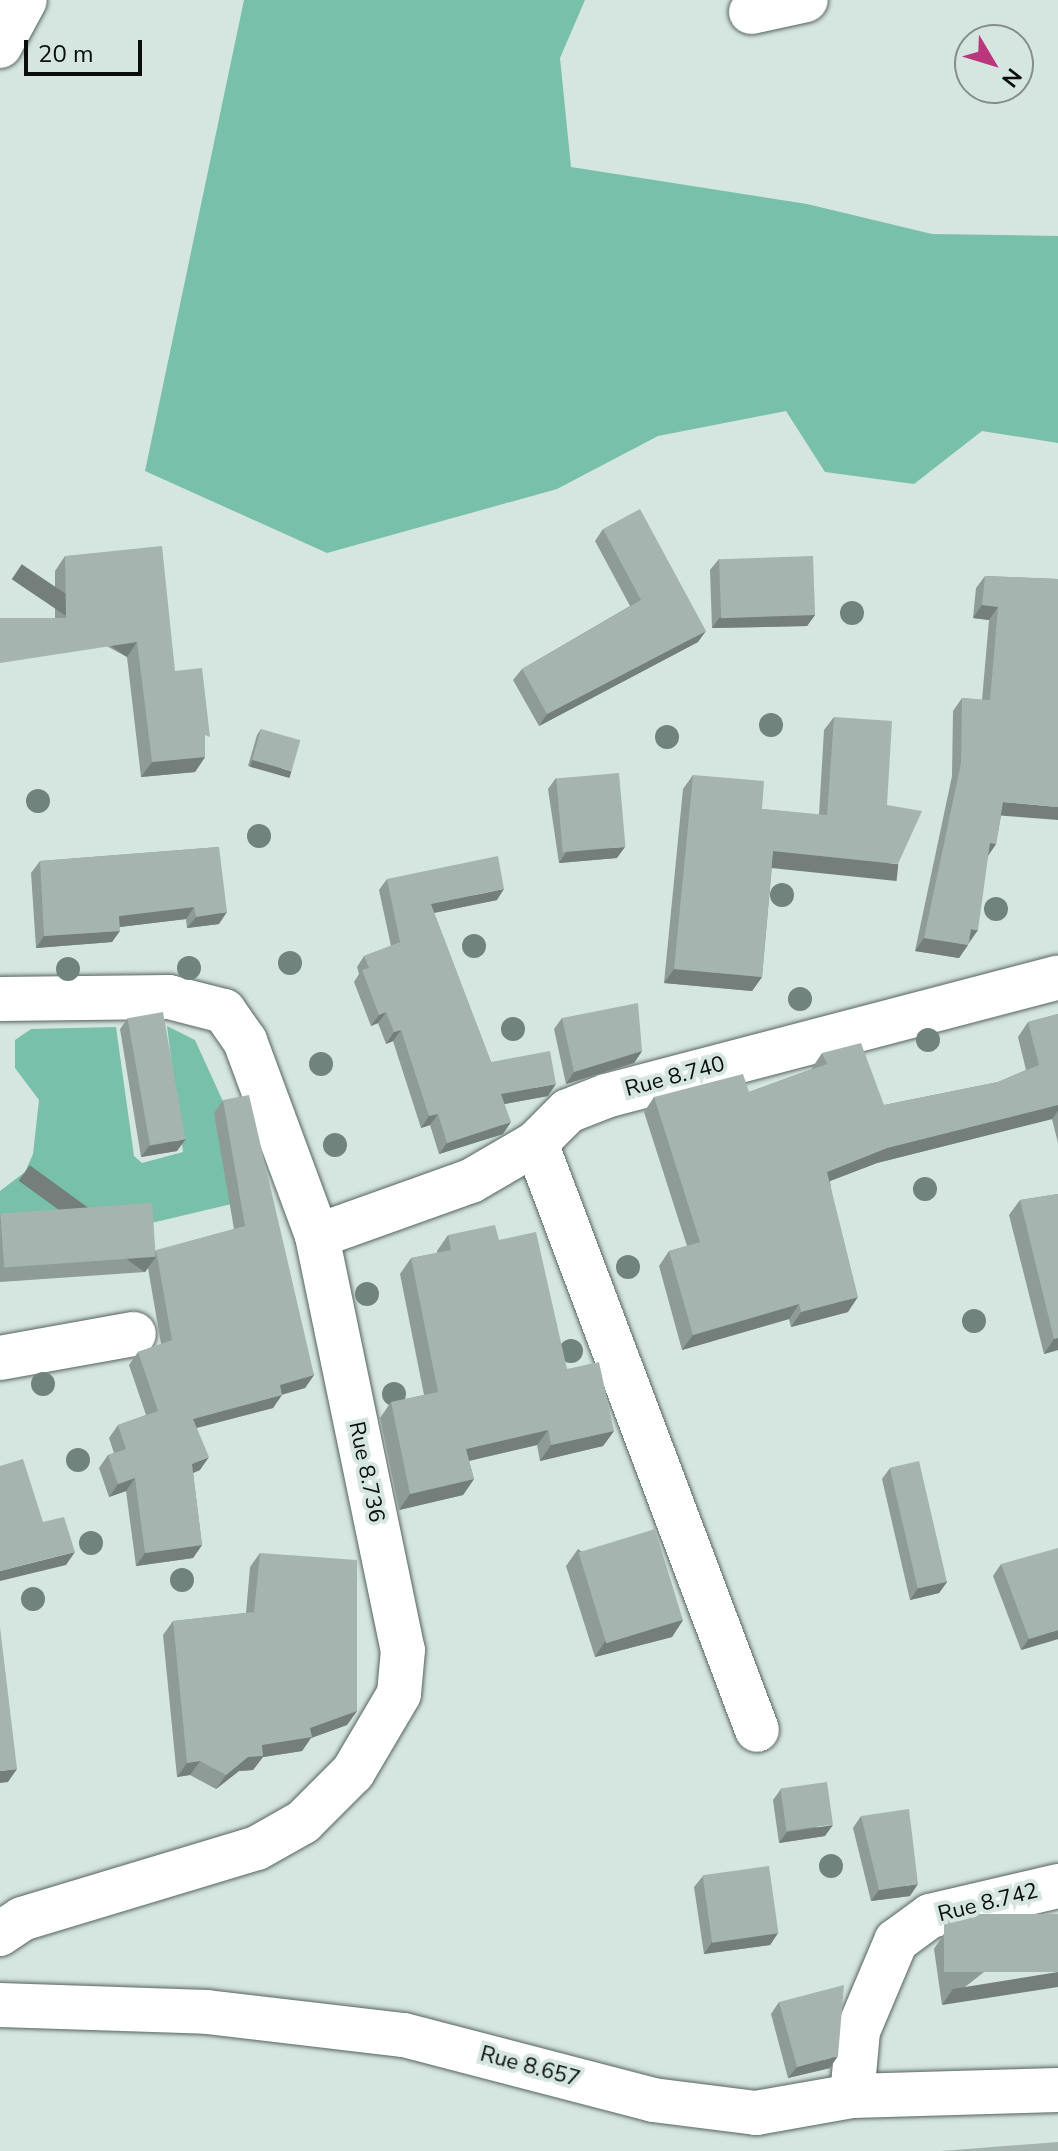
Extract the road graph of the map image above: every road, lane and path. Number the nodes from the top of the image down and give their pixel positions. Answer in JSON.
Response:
{"nodes":[{"id":1,"x":25,"y":0,"type":"edge"},
{"id":2,"x":806,"y":0,"type":"edge"},
{"id":3,"x":751,"y":12,"type":"dead end"},
{"id":4,"x":0,"y":46,"type":"edge"},
{"id":5,"x":1058,"y":977,"type":"edge"},
{"id":6,"x":0,"y":999,"type":"edge"},
{"id":7,"x":536,"y":1143,"type":"junction"},
{"id":8,"x":317,"y":1236,"type":"junction"},
{"id":9,"x":134,"y":1334,"type":"dead end"},
{"id":10,"x":0,"y":1358,"type":"edge"},
{"id":11,"x":757,"y":1730,"type":"dead end"},
{"id":12,"x":1058,"y":1886,"type":"edge"},
{"id":13,"x":0,"y":1934,"type":"edge"},
{"id":14,"x":0,"y":2005,"type":"edge"},
{"id":15,"x":1058,"y":2090,"type":"edge"},
{"id":16,"x":852,"y":2096,"type":"junction"}],
"edges":[{"from":1,"to":4,"type":"main road"},
{"from":2,"to":3,"type":"main road"},
{"from":5,"to":7,"type":"main road","name":"Rue 8.740"},
{"from":6,"to":8,"type":"main road","name":"Rue 8.736"},
{"from":7,"to":8,"type":"main road","name":"Rue 8.740"},
{"from":7,"to":11,"type":"main road"},
{"from":8,"to":13,"type":"main road","name":"Rue 8.736"},
{"from":9,"to":10,"type":"main road"},
{"from":12,"to":16,"type":"main road","name":"Rue 8.742"},
{"from":14,"to":16,"type":"main road","name":"Rue 8.657"},
{"from":15,"to":16,"type":"main road","name":"Rue 8.657"}]}
